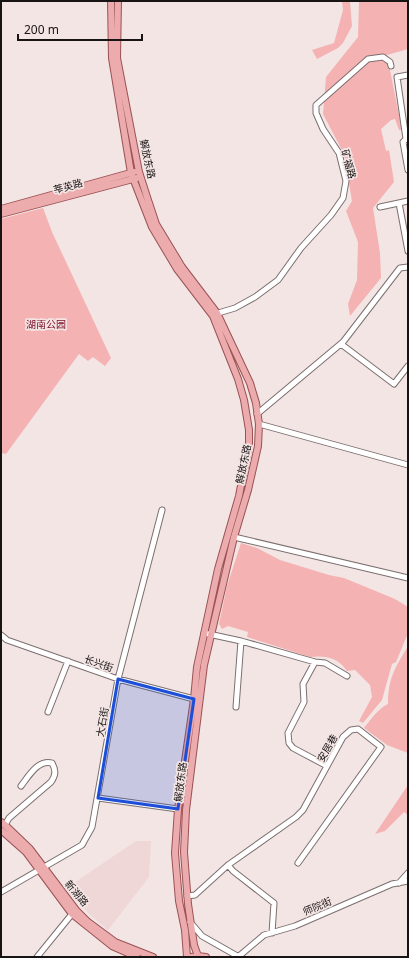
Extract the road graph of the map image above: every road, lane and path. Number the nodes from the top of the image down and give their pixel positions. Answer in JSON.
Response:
{"nodes":[{"id":1,"x":110,"y":1,"type":"edge"},
{"id":2,"x":118,"y":1,"type":"edge"},
{"id":3,"x":392,"y":66,"type":"dead end"},
{"id":4,"x":408,"y":75,"type":"edge"},
{"id":5,"x":407,"y":139,"type":"edge"},
{"id":6,"x":408,"y":170,"type":"edge"},
{"id":7,"x":140,"y":175,"type":"junction"},
{"id":8,"x":132,"y":176,"type":"junction"},
{"id":9,"x":408,"y":201,"type":"edge"},
{"id":10,"x":399,"y":203,"type":"junction"},
{"id":11,"x":380,"y":207,"type":"dead end"},
{"id":12,"x":1,"y":209,"type":"edge"},
{"id":13,"x":1,"y":214,"type":"edge"},
{"id":14,"x":408,"y":251,"type":"edge"},
{"id":15,"x":408,"y":267,"type":"edge"},
{"id":16,"x":215,"y":314,"type":"junction"},
{"id":17,"x":341,"y":344,"type":"junction"},
{"id":18,"x":408,"y":366,"type":"edge"},
{"id":19,"x":257,"y":414,"type":"junction"},
{"id":20,"x":259,"y":424,"type":"junction"},
{"id":21,"x":408,"y":464,"type":"edge"},
{"id":22,"x":162,"y":510,"type":"dead end"},
{"id":23,"x":234,"y":537,"type":"junction"},
{"id":24,"x":408,"y":578,"type":"edge"},
{"id":25,"x":204,"y":633,"type":"junction"},
{"id":26,"x":211,"y":634,"type":"junction"},
{"id":27,"x":1,"y":635,"type":"edge"},
{"id":28,"x":241,"y":641,"type":"junction"},
{"id":29,"x":68,"y":662,"type":"junction"},
{"id":30,"x":315,"y":662,"type":"junction"},
{"id":31,"x":347,"y":676,"type":"dead end"},
{"id":32,"x":118,"y":680,"type":"junction"},
{"id":33,"x":194,"y":699,"type":"junction"},
{"id":34,"x":236,"y":707,"type":"dead end"},
{"id":35,"x":48,"y":712,"type":"dead end"},
{"id":36,"x":327,"y":766,"type":"junction"},
{"id":37,"x":21,"y":786,"type":"dead end"},
{"id":38,"x":98,"y":798,"type":"junction"},
{"id":39,"x":178,"y":809,"type":"junction"},
{"id":40,"x":3,"y":827,"type":"edge"},
{"id":41,"x":298,"y":863,"type":"dead end"},
{"id":42,"x":228,"y":865,"type":"junction"},
{"id":43,"x":42,"y":869,"type":"junction"},
{"id":44,"x":408,"y":873,"type":"edge"},
{"id":45,"x":408,"y":881,"type":"edge"},
{"id":46,"x":399,"y":883,"type":"junction"},
{"id":47,"x":1,"y":892,"type":"edge"},
{"id":48,"x":187,"y":896,"type":"junction"},
{"id":49,"x":74,"y":912,"type":"junction"},
{"id":50,"x":190,"y":922,"type":"junction"},
{"id":51,"x":272,"y":933,"type":"junction"},
{"id":52,"x":194,"y":956,"type":"edge"},
{"id":53,"x":37,"y":957,"type":"edge"},
{"id":54,"x":137,"y":957,"type":"edge"},
{"id":55,"x":153,"y":957,"type":"edge"},
{"id":56,"x":187,"y":957,"type":"edge"},
{"id":57,"x":206,"y":957,"type":"edge"},
{"id":58,"x":238,"y":957,"type":"edge"}],
"edges":[{"from":1,"to":8,"type":"main road","name":"解放东路"},
{"from":2,"to":7,"type":"main road","name":"解放东路"},
{"from":3,"to":16,"type":"street","name":"矿福路"},
{"from":4,"to":5,"type":"street"},
{"from":5,"to":6,"type":"street"},
{"from":7,"to":8,"type":"main road","name":"莘英路"},
{"from":7,"to":16,"type":"main road","name":"解放东路"},
{"from":8,"to":12,"type":"main road","name":"莘英路"},
{"from":8,"to":13,"type":"main road","name":"莘英路"},
{"from":8,"to":16,"type":"main road","name":"解放东路"},
{"from":9,"to":10,"type":"street"},
{"from":10,"to":11,"type":"street"},
{"from":10,"to":14,"type":"street"},
{"from":15,"to":17,"type":"street"},
{"from":16,"to":19,"type":"main road","name":"解放东路"},
{"from":16,"to":25,"type":"main road","name":"解放东路"},
{"from":17,"to":18,"type":"street"},
{"from":17,"to":19,"type":"street"},
{"from":19,"to":20,"type":"main road","name":"解放东路"},
{"from":20,"to":21,"type":"street"},
{"from":20,"to":23,"type":"main road","name":"解放东路"},
{"from":22,"to":32,"type":"street","name":"大石街"},
{"from":23,"to":24,"type":"street"},
{"from":23,"to":26,"type":"main road","name":"解放东路"},
{"from":25,"to":26,"type":"street"},
{"from":25,"to":33,"type":"main road","name":"解放东路"},
{"from":26,"to":28,"type":"street"},
{"from":26,"to":48,"type":"main road","name":"解放东路"},
{"from":27,"to":29,"type":"street","name":"长兴街"},
{"from":28,"to":30,"type":"street"},
{"from":28,"to":34,"type":"street"},
{"from":29,"to":32,"type":"street","name":"长兴街"},
{"from":29,"to":35,"type":"street"},
{"from":30,"to":31,"type":"street"},
{"from":30,"to":36,"type":"street"},
{"from":32,"to":33,"type":"street","name":"长兴街"},
{"from":32,"to":38,"type":"street","name":"大石街"},
{"from":33,"to":39,"type":"main road","name":"解放东路"},
{"from":36,"to":41,"type":"street","name":"安居巷"},
{"from":36,"to":42,"type":"street","name":"安居巷"},
{"from":37,"to":40,"type":"street"},
{"from":38,"to":39,"type":"street"},
{"from":38,"to":43,"type":"street","name":"大石街"},
{"from":39,"to":56,"type":"main road","name":"解放东路"},
{"from":40,"to":43,"type":"main road","name":"新湖路"},
{"from":42,"to":48,"type":"street","name":"安居巷"},
{"from":42,"to":51,"type":"street"},
{"from":43,"to":47,"type":"street","name":"大石街"},
{"from":43,"to":49,"type":"main road","name":"新湖路"},
{"from":44,"to":46,"type":"street"},
{"from":45,"to":46,"type":"street","name":"师院街"},
{"from":46,"to":51,"type":"street","name":"师院街"},
{"from":48,"to":50,"type":"main road","name":"解放东路"},
{"from":49,"to":53,"type":"street"},
{"from":49,"to":54,"type":"main road","name":"新湖路"},
{"from":49,"to":55,"type":"main road","name":"新湖路"},
{"from":50,"to":52,"type":"main road","name":"解放东路"},
{"from":50,"to":58,"type":"street"},
{"from":51,"to":58,"type":"street","name":"师院街"},
{"from":52,"to":57,"type":"main road"}]}
